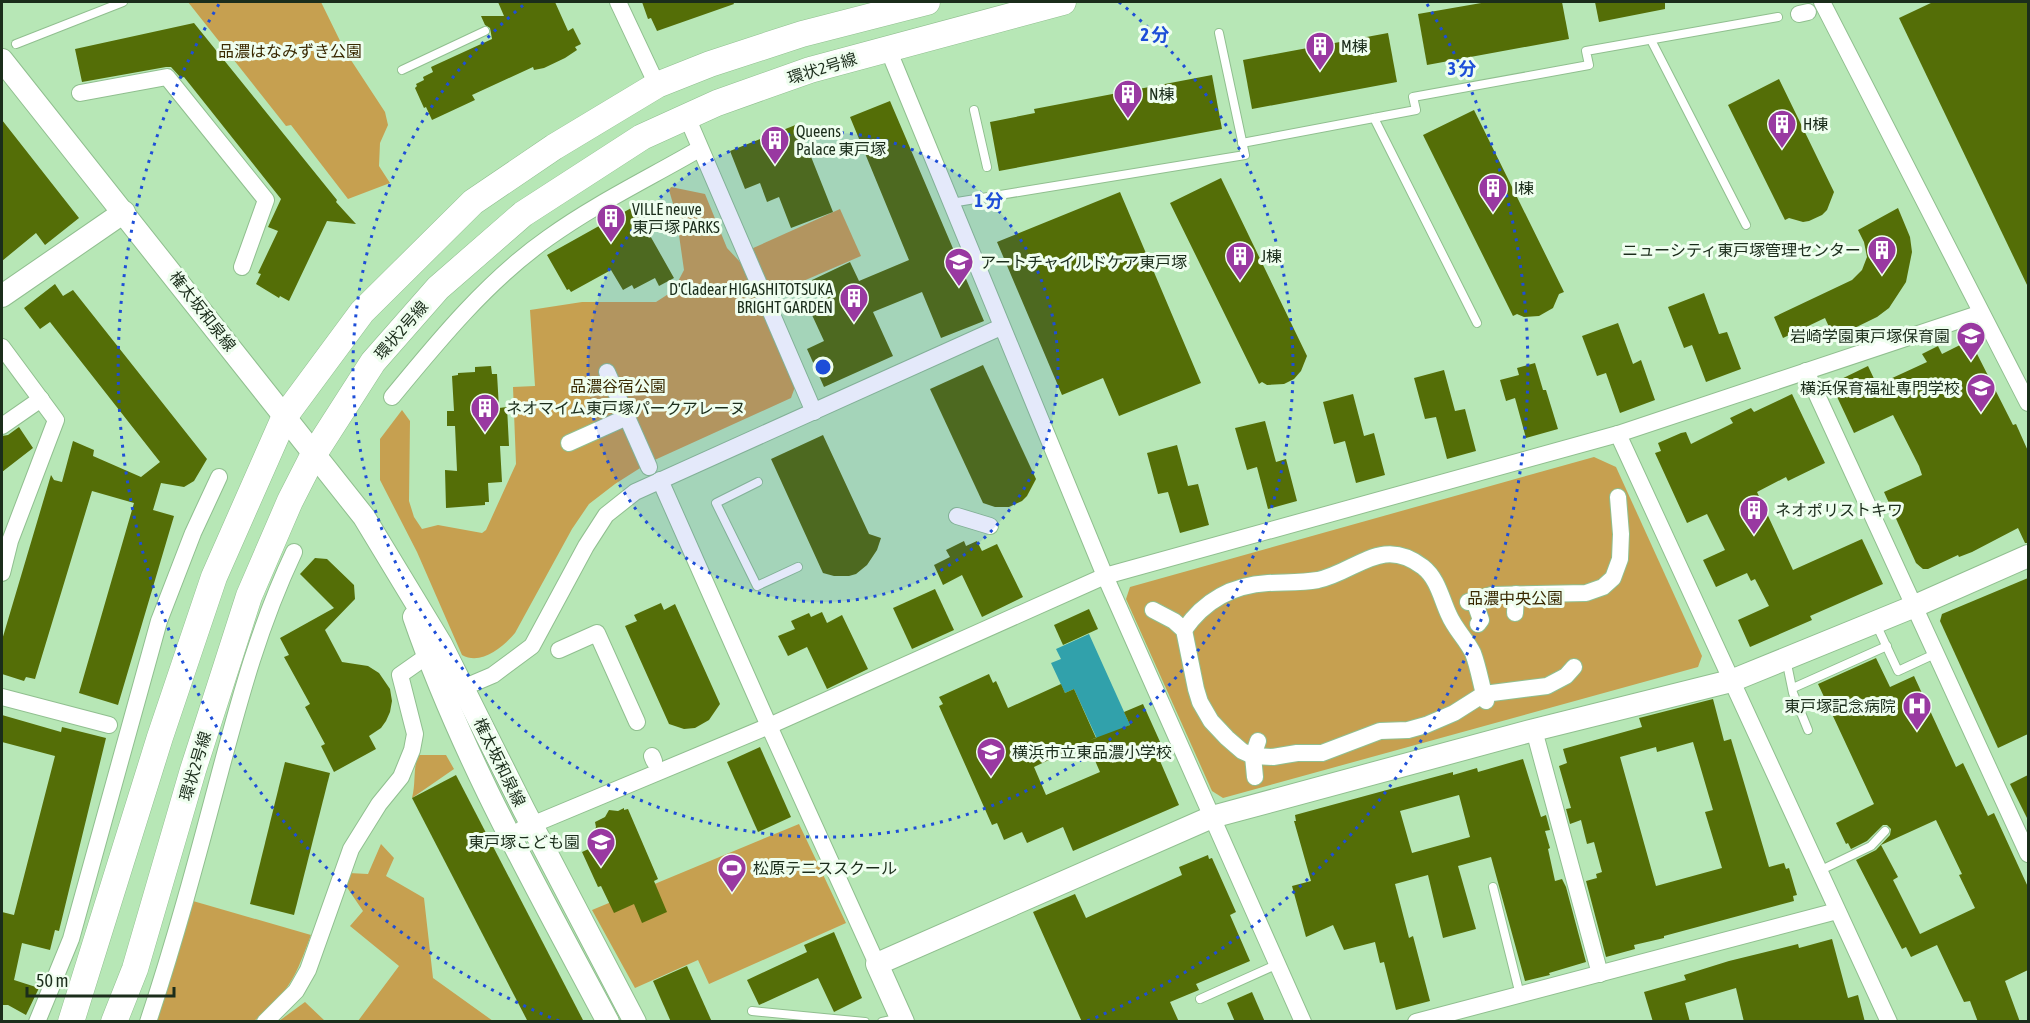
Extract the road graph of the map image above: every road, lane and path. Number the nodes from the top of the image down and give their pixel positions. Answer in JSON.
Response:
{"nodes":[{"id":1,"x":123,"y":2,"type":"edge"},
{"id":2,"x":618,"y":2,"type":"edge"},
{"id":3,"x":927,"y":2,"type":"edge"},
{"id":4,"x":1063,"y":2,"type":"edge"},
{"id":5,"x":1822,"y":2,"type":"edge"},
{"id":6,"x":1778,"y":17,"type":"dead end"},
{"id":7,"x":485,"y":31,"type":"dead end"},
{"id":8,"x":1219,"y":33,"type":"dead end"},
{"id":9,"x":1651,"y":40,"type":"junction"},
{"id":10,"x":888,"y":49,"type":"junction"},
{"id":11,"x":9,"y":52,"type":"edge"},
{"id":12,"x":402,"y":70,"type":"dead end"},
{"id":13,"x":657,"y":85,"type":"junction"},
{"id":14,"x":80,"y":93,"type":"dead end"},
{"id":15,"x":974,"y":110,"type":"dead end"},
{"id":16,"x":687,"y":117,"type":"junction"},
{"id":17,"x":1374,"y":118,"type":"junction"},
{"id":18,"x":1242,"y":143,"type":"junction"},
{"id":19,"x":694,"y":152,"type":"dead end"},
{"id":20,"x":987,"y":167,"type":"dead end"},
{"id":21,"x":951,"y":203,"type":"junction"},
{"id":22,"x":124,"y":212,"type":"junction"},
{"id":23,"x":1746,"y":225,"type":"dead end"},
{"id":24,"x":242,"y":267,"type":"dead end"},
{"id":25,"x":2,"y":296,"type":"edge"},
{"id":26,"x":1981,"y":313,"type":"junction"},
{"id":27,"x":1477,"y":322,"type":"dead end"},
{"id":28,"x":1001,"y":327,"type":"junction"},
{"id":29,"x":2,"y":347,"type":"edge"},
{"id":30,"x":1806,"y":371,"type":"junction"},
{"id":31,"x":608,"y":372,"type":"dead end"},
{"id":32,"x":392,"y":397,"type":"dead end"},
{"id":33,"x":41,"y":399,"type":"junction"},
{"id":34,"x":2028,"y":403,"type":"edge"},
{"id":35,"x":814,"y":412,"type":"junction"},
{"id":36,"x":285,"y":416,"type":"junction"},
{"id":37,"x":627,"y":417,"type":"junction"},
{"id":38,"x":2,"y":426,"type":"edge"},
{"id":39,"x":1618,"y":434,"type":"junction"},
{"id":40,"x":569,"y":443,"type":"dead end"},
{"id":41,"x":314,"y":454,"type":"junction"},
{"id":42,"x":654,"y":473,"type":"junction"},
{"id":43,"x":219,"y":477,"type":"dead end"},
{"id":44,"x":758,"y":482,"type":"dead end"},
{"id":45,"x":1618,"y":497,"type":"dead end"},
{"id":46,"x":957,"y":516,"type":"dead end"},
{"id":47,"x":990,"y":525,"type":"dead end"},
{"id":48,"x":6,"y":543,"type":"edge"},
{"id":49,"x":294,"y":552,"type":"dead end"},
{"id":50,"x":2028,"y":556,"type":"edge"},
{"id":51,"x":798,"y":567,"type":"dead end"},
{"id":52,"x":396,"y":568,"type":"junction"},
{"id":53,"x":2,"y":573,"type":"edge"},
{"id":54,"x":1105,"y":576,"type":"junction"},
{"id":55,"x":1516,"y":594,"type":"junction"},
{"id":56,"x":1534,"y":594,"type":"junction"},
{"id":57,"x":1916,"y":606,"type":"junction"},
{"id":58,"x":1154,"y":610,"type":"dead end"},
{"id":59,"x":1875,"y":621,"type":"junction"},
{"id":60,"x":1184,"y":630,"type":"junction"},
{"id":61,"x":1472,"y":641,"type":"junction"},
{"id":62,"x":1887,"y":646,"type":"junction"},
{"id":63,"x":559,"y":650,"type":"dead end"},
{"id":64,"x":1937,"y":652,"type":"junction"},
{"id":65,"x":427,"y":656,"type":"junction"},
{"id":66,"x":1786,"y":659,"type":"junction"},
{"id":67,"x":1574,"y":667,"type":"dead end"},
{"id":68,"x":1731,"y":681,"type":"junction"},
{"id":69,"x":1793,"y":688,"type":"junction"},
{"id":70,"x":454,"y":692,"type":"junction"},
{"id":71,"x":2,"y":697,"type":"edge"},
{"id":72,"x":1485,"y":698,"type":"junction"},
{"id":73,"x":637,"y":722,"type":"dead end"},
{"id":74,"x":109,"y":725,"type":"dead end"},
{"id":75,"x":769,"y":726,"type":"junction"},
{"id":76,"x":1534,"y":730,"type":"junction"},
{"id":77,"x":1808,"y":730,"type":"dead end"},
{"id":78,"x":1256,"y":748,"type":"junction"},
{"id":79,"x":1255,"y":777,"type":"dead end"},
{"id":80,"x":1212,"y":817,"type":"junction"},
{"id":81,"x":532,"y":824,"type":"junction"},
{"id":82,"x":1885,"y":831,"type":"dead end"},
{"id":83,"x":508,"y":835,"type":"junction"},
{"id":84,"x":2028,"y":854,"type":"edge"},
{"id":85,"x":1819,"y":872,"type":"junction"},
{"id":86,"x":1493,"y":887,"type":"dead end"},
{"id":87,"x":1837,"y":911,"type":"junction"},
{"id":88,"x":877,"y":964,"type":"junction"},
{"id":89,"x":1278,"y":964,"type":"junction"},
{"id":90,"x":1600,"y":974,"type":"junction"},
{"id":91,"x":1520,"y":995,"type":"junction"},
{"id":92,"x":1200,"y":999,"type":"dead end"},
{"id":93,"x":752,"y":1011,"type":"dead end"},
{"id":94,"x":895,"y":1020,"type":"edge"},
{"id":95,"x":37,"y":1022,"type":"edge"},
{"id":96,"x":71,"y":1022,"type":"edge"},
{"id":97,"x":114,"y":1022,"type":"edge"},
{"id":98,"x":148,"y":1022,"type":"edge"},
{"id":99,"x":265,"y":1022,"type":"edge"},
{"id":100,"x":608,"y":1022,"type":"edge"},
{"id":101,"x":635,"y":1022,"type":"edge"},
{"id":102,"x":865,"y":1022,"type":"edge"},
{"id":103,"x":1303,"y":1022,"type":"edge"},
{"id":104,"x":1416,"y":1022,"type":"edge"},
{"id":105,"x":1889,"y":1022,"type":"edge"}],
"edges":[{"from":1,"to":11,"type":"lane"},
{"from":2,"to":13,"type":"street"},
{"from":3,"to":13,"type":"main road"},
{"from":4,"to":10,"type":"main road","name":"環状2号線"},
{"from":5,"to":26,"type":"street"},
{"from":6,"to":9,"type":"lane"},
{"from":7,"to":12,"type":"lane"},
{"from":8,"to":18,"type":"lane"},
{"from":9,"to":17,"type":"lane"},
{"from":9,"to":23,"type":"lane"},
{"from":10,"to":16,"type":"main road","name":"環状2号線"},
{"from":10,"to":21,"type":"street"},
{"from":11,"to":22,"type":"street","name":"権太坂和泉線"},
{"from":13,"to":36,"type":"main road"},
{"from":14,"to":24,"type":"street"},
{"from":15,"to":20,"type":"lane"},
{"from":16,"to":35,"type":"street"},
{"from":16,"to":41,"type":"main road","name":"環状2号線"},
{"from":17,"to":18,"type":"lane"},
{"from":17,"to":27,"type":"lane"},
{"from":18,"to":21,"type":"lane"},
{"from":19,"to":32,"type":"street"},
{"from":21,"to":28,"type":"street"},
{"from":22,"to":25,"type":"street"},
{"from":22,"to":36,"type":"street","name":"権太坂和泉線"},
{"from":26,"to":30,"type":"street"},
{"from":26,"to":34,"type":"street"},
{"from":28,"to":35,"type":"street"},
{"from":28,"to":54,"type":"street"},
{"from":29,"to":33,"type":"street"},
{"from":30,"to":39,"type":"street"},
{"from":30,"to":57,"type":"street"},
{"from":31,"to":37,"type":"street"},
{"from":33,"to":38,"type":"street"},
{"from":33,"to":48,"type":"street"},
{"from":35,"to":42,"type":"street"},
{"from":36,"to":41,"type":"street","name":"権太坂和泉線"},
{"from":36,"to":96,"type":"main road"},
{"from":37,"to":40,"type":"street"},
{"from":37,"to":42,"type":"street"},
{"from":39,"to":54,"type":"street"},
{"from":39,"to":68,"type":"street"},
{"from":41,"to":52,"type":"street","name":"権太坂和泉線"},
{"from":41,"to":97,"type":"main road","name":"環状2号線"},
{"from":42,"to":70,"type":"street"},
{"from":42,"to":75,"type":"street"},
{"from":43,"to":95,"type":"street"},
{"from":44,"to":51,"type":"lane"},
{"from":45,"to":56,"type":"street"},
{"from":46,"to":47,"type":"street"},
{"from":48,"to":53,"type":"street"},
{"from":49,"to":98,"type":"street"},
{"from":50,"to":57,"type":"street"},
{"from":52,"to":65,"type":"street","name":"権太坂和泉線"},
{"from":52,"to":70,"type":"street","name":"権太坂和泉線"},
{"from":54,"to":75,"type":"street"},
{"from":54,"to":80,"type":"street"},
{"from":55,"to":56,"type":"street"},
{"from":55,"to":56,"type":"street"},
{"from":55,"to":61,"type":"street"},
{"from":57,"to":59,"type":"street"},
{"from":57,"to":64,"type":"street"},
{"from":58,"to":60,"type":"street"},
{"from":59,"to":62,"type":"lane"},
{"from":59,"to":66,"type":"street"},
{"from":60,"to":61,"type":"street"},
{"from":60,"to":78,"type":"street"},
{"from":61,"to":72,"type":"street"},
{"from":62,"to":64,"type":"lane"},
{"from":62,"to":69,"type":"lane"},
{"from":63,"to":73,"type":"street"},
{"from":64,"to":84,"type":"street"},
{"from":65,"to":70,"type":"street","name":"権太坂和泉線"},
{"from":65,"to":99,"type":"street"},
{"from":66,"to":68,"type":"street"},
{"from":66,"to":69,"type":"lane"},
{"from":67,"to":72,"type":"street"},
{"from":68,"to":76,"type":"street"},
{"from":68,"to":85,"type":"street"},
{"from":69,"to":77,"type":"lane"},
{"from":70,"to":81,"type":"street","name":"権太坂和泉線"},
{"from":70,"to":83,"type":"street","name":"権太坂和泉線"},
{"from":71,"to":74,"type":"street"},
{"from":72,"to":78,"type":"street"},
{"from":75,"to":81,"type":"street"},
{"from":75,"to":88,"type":"street"},
{"from":76,"to":80,"type":"street"},
{"from":76,"to":90,"type":"street"},
{"from":78,"to":79,"type":"street"},
{"from":80,"to":88,"type":"street"},
{"from":80,"to":89,"type":"street"},
{"from":81,"to":83,"type":"street"},
{"from":81,"to":101,"type":"street","name":"権太坂和泉線"},
{"from":82,"to":85,"type":"lane"},
{"from":83,"to":100,"type":"street","name":"権太坂和泉線"},
{"from":85,"to":87,"type":"street"},
{"from":86,"to":91,"type":"lane"},
{"from":87,"to":90,"type":"street"},
{"from":87,"to":105,"type":"street"},
{"from":88,"to":94,"type":"street"},
{"from":89,"to":92,"type":"lane"},
{"from":89,"to":103,"type":"street"},
{"from":90,"to":91,"type":"street"},
{"from":91,"to":104,"type":"street"},
{"from":93,"to":102,"type":"lane"}]}
